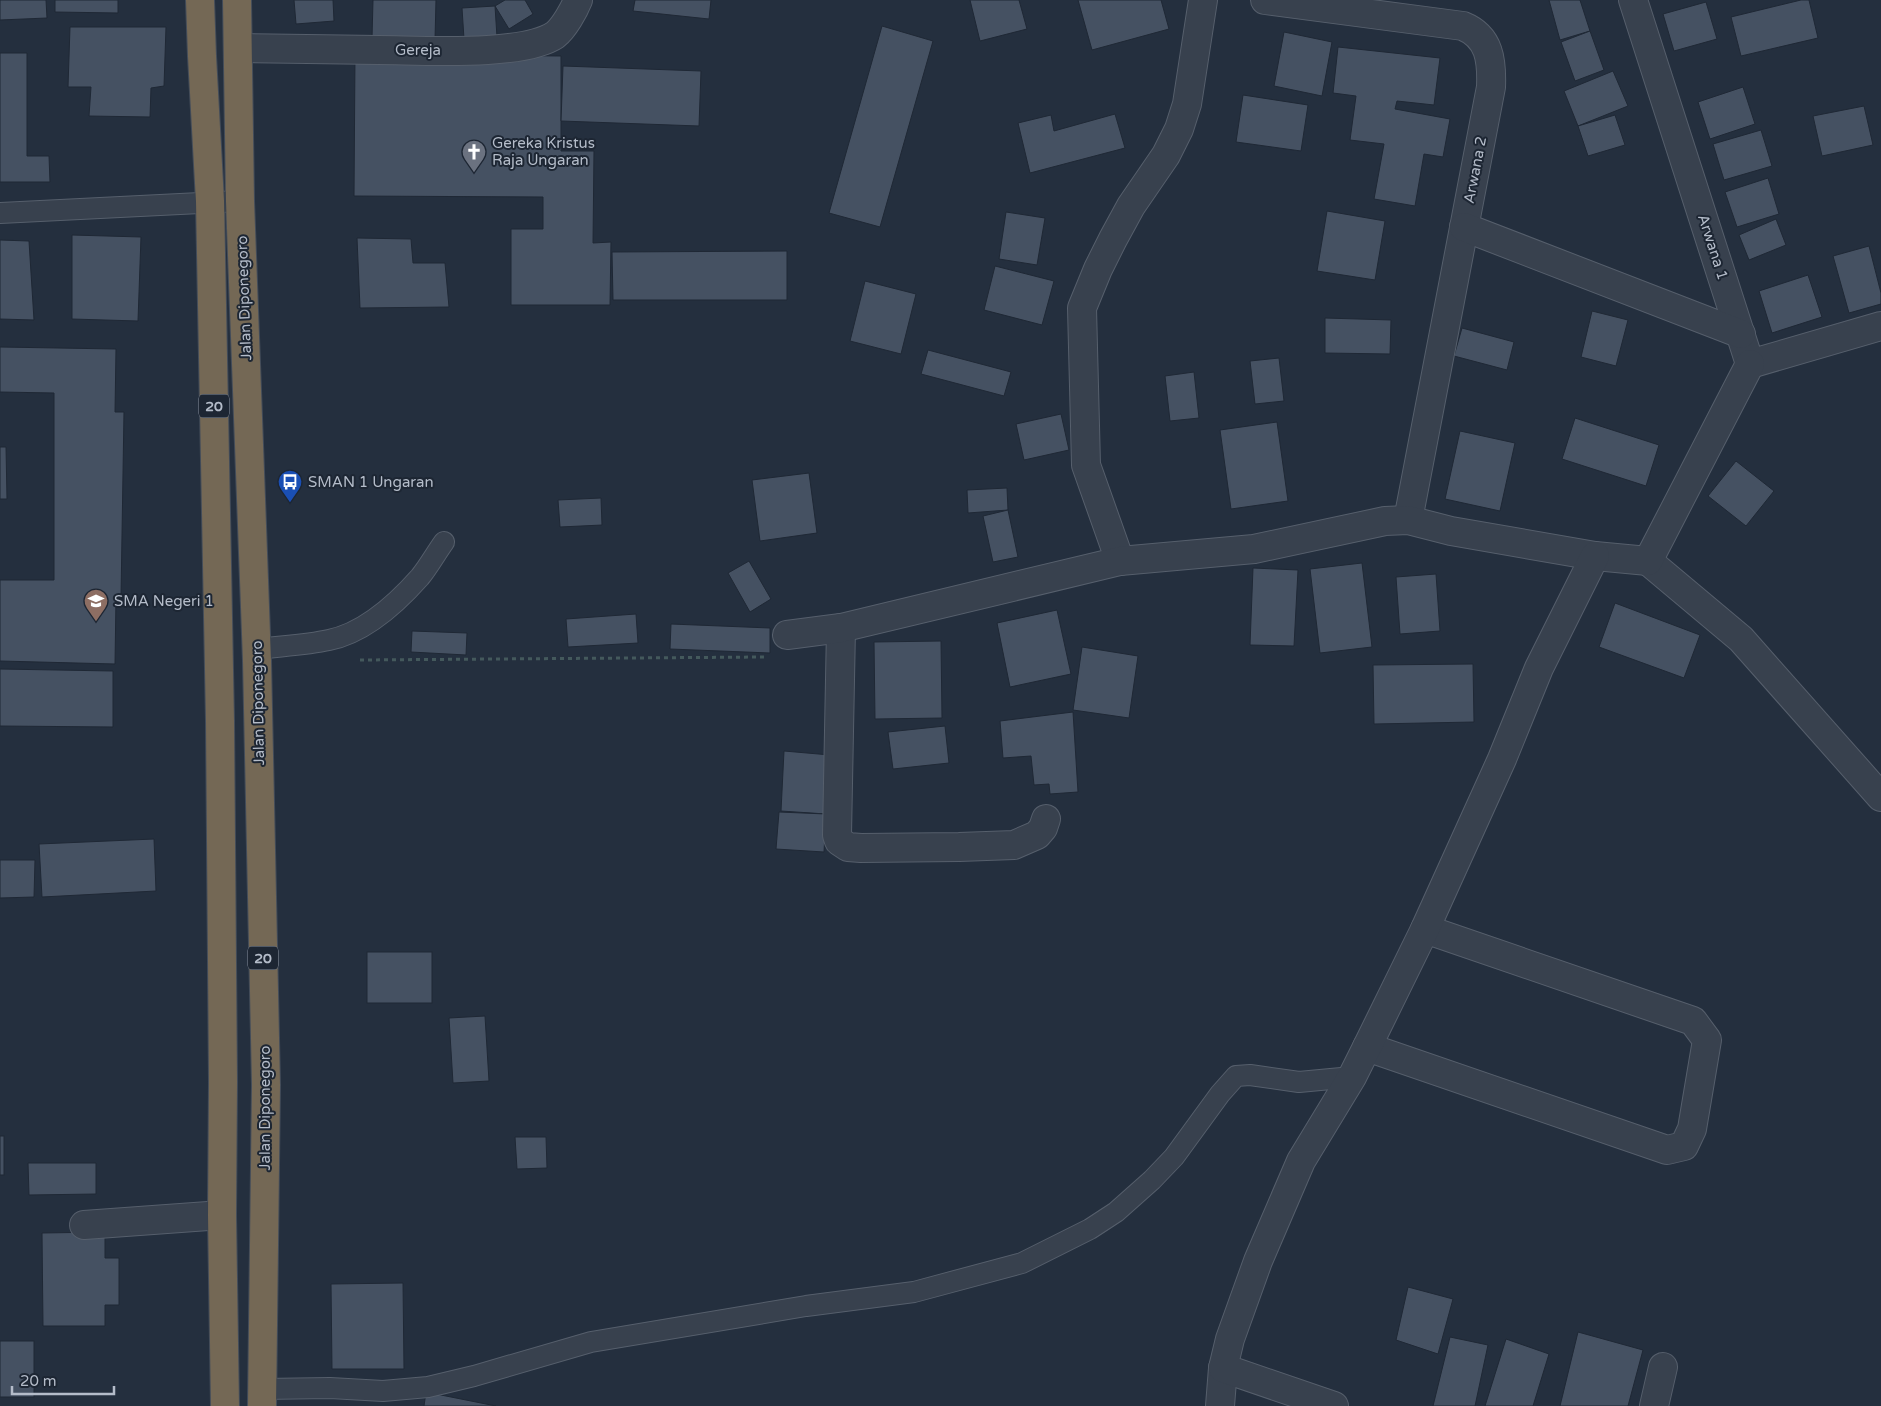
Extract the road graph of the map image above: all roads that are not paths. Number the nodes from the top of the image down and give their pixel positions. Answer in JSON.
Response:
{"nodes":[{"id":1,"x":200,"y":0,"type":"edge"},
{"id":2,"x":238,"y":0,"type":"edge"},
{"id":3,"x":578,"y":0,"type":"edge"},
{"id":4,"x":1203,"y":0,"type":"edge"},
{"id":5,"x":1265,"y":0,"type":"edge"},
{"id":6,"x":1633,"y":0,"type":"edge"},
{"id":7,"x":238,"y":48,"type":"junction"},
{"id":8,"x":210,"y":201,"type":"junction"},
{"id":9,"x":240,"y":201,"type":"junction"},
{"id":10,"x":0,"y":212,"type":"edge"},
{"id":11,"x":1464,"y":227,"type":"junction"},
{"id":12,"x":1881,"y":326,"type":"edge"},
{"id":13,"x":1741,"y":334,"type":"junction"},
{"id":14,"x":1750,"y":364,"type":"junction"},
{"id":15,"x":252,"y":509,"type":"junction"},
{"id":16,"x":216,"y":510,"type":"junction"},
{"id":17,"x":1408,"y":520,"type":"junction"},
{"id":18,"x":444,"y":542,"type":"dead end"},
{"id":19,"x":1595,"y":556,"type":"junction"},
{"id":20,"x":1120,"y":561,"type":"junction"},
{"id":21,"x":1648,"y":561,"type":"junction"},
{"id":22,"x":841,"y":628,"type":"junction"},
{"id":23,"x":787,"y":635,"type":"road end"},
{"id":24,"x":257,"y":649,"type":"junction"},
{"id":25,"x":258,"y":720,"type":"junction"},
{"id":26,"x":220,"y":721,"type":"junction"},
{"id":27,"x":1881,"y":797,"type":"edge"},
{"id":28,"x":1046,"y":819,"type":"dead end"},
{"id":29,"x":1424,"y":929,"type":"junction"},
{"id":30,"x":1367,"y":1046,"type":"junction"},
{"id":31,"x":1352,"y":1077,"type":"junction"},
{"id":32,"x":222,"y":1215,"type":"junction"},
{"id":33,"x":84,"y":1225,"type":"dead end"},
{"id":34,"x":1663,"y":1367,"type":"dead end"},
{"id":35,"x":1223,"y":1368,"type":"junction"},
{"id":36,"x":263,"y":1398,"type":"edge"},
{"id":37,"x":224,"y":1406,"type":"edge"},
{"id":38,"x":1220,"y":1406,"type":"edge"},
{"id":39,"x":1334,"y":1406,"type":"edge"},
{"id":40,"x":1654,"y":1406,"type":"edge"}],
"edges":[{"from":1,"to":8,"type":"highway","name":"Jalan Diponegoro","number":"20"},
{"from":2,"to":7,"type":"highway","name":"Jalan Diponegoro","number":"20"},
{"from":3,"to":7,"type":"street","name":"Gereja"},
{"from":4,"to":20,"type":"street"},
{"from":5,"to":11,"type":"street","name":"Arwana 2"},
{"from":6,"to":13,"type":"street","name":"Arwana 1"},
{"from":7,"to":9,"type":"highway","name":"Jalan Diponegoro","number":"20"},
{"from":8,"to":9,"type":"lane"},
{"from":8,"to":10,"type":"lane"},
{"from":8,"to":16,"type":"highway","name":"Jalan Diponegoro","number":"20"},
{"from":9,"to":15,"type":"highway","name":"Jalan Diponegoro","number":"20"},
{"from":11,"to":13,"type":"street"},
{"from":11,"to":17,"type":"street","name":"Arwana 2"},
{"from":12,"to":14,"type":"street"},
{"from":13,"to":14,"type":"street","name":"Arwana 1"},
{"from":14,"to":21,"type":"street"},
{"from":15,"to":16,"type":"highway"},
{"from":15,"to":24,"type":"highway","name":"Jalan Diponegoro","number":"20"},
{"from":16,"to":26,"type":"highway","name":"Jalan Diponegoro","number":"20"},
{"from":17,"to":19,"type":"street"},
{"from":17,"to":20,"type":"street"},
{"from":18,"to":24,"type":"lane"},
{"from":19,"to":21,"type":"street"},
{"from":19,"to":29,"type":"street"},
{"from":20,"to":22,"type":"street"},
{"from":21,"to":27,"type":"street"},
{"from":22,"to":23,"type":"street"},
{"from":22,"to":28,"type":"street"},
{"from":24,"to":25,"type":"highway","name":"Jalan Diponegoro","number":"20"},
{"from":25,"to":26,"type":"highway"},
{"from":25,"to":36,"type":"highway","name":"Jalan Diponegoro","number":"20"},
{"from":26,"to":32,"type":"highway","name":"Jalan Diponegoro","number":"20"},
{"from":29,"to":30,"type":"street"},
{"from":29,"to":30,"type":"street"},
{"from":30,"to":31,"type":"street"},
{"from":31,"to":35,"type":"street"},
{"from":31,"to":36,"type":"lane"},
{"from":32,"to":33,"type":"street"},
{"from":32,"to":37,"type":"highway","name":"Jalan Diponegoro","number":"20"},
{"from":34,"to":40,"type":"street"},
{"from":35,"to":38,"type":"street"},
{"from":35,"to":39,"type":"street"}]}
